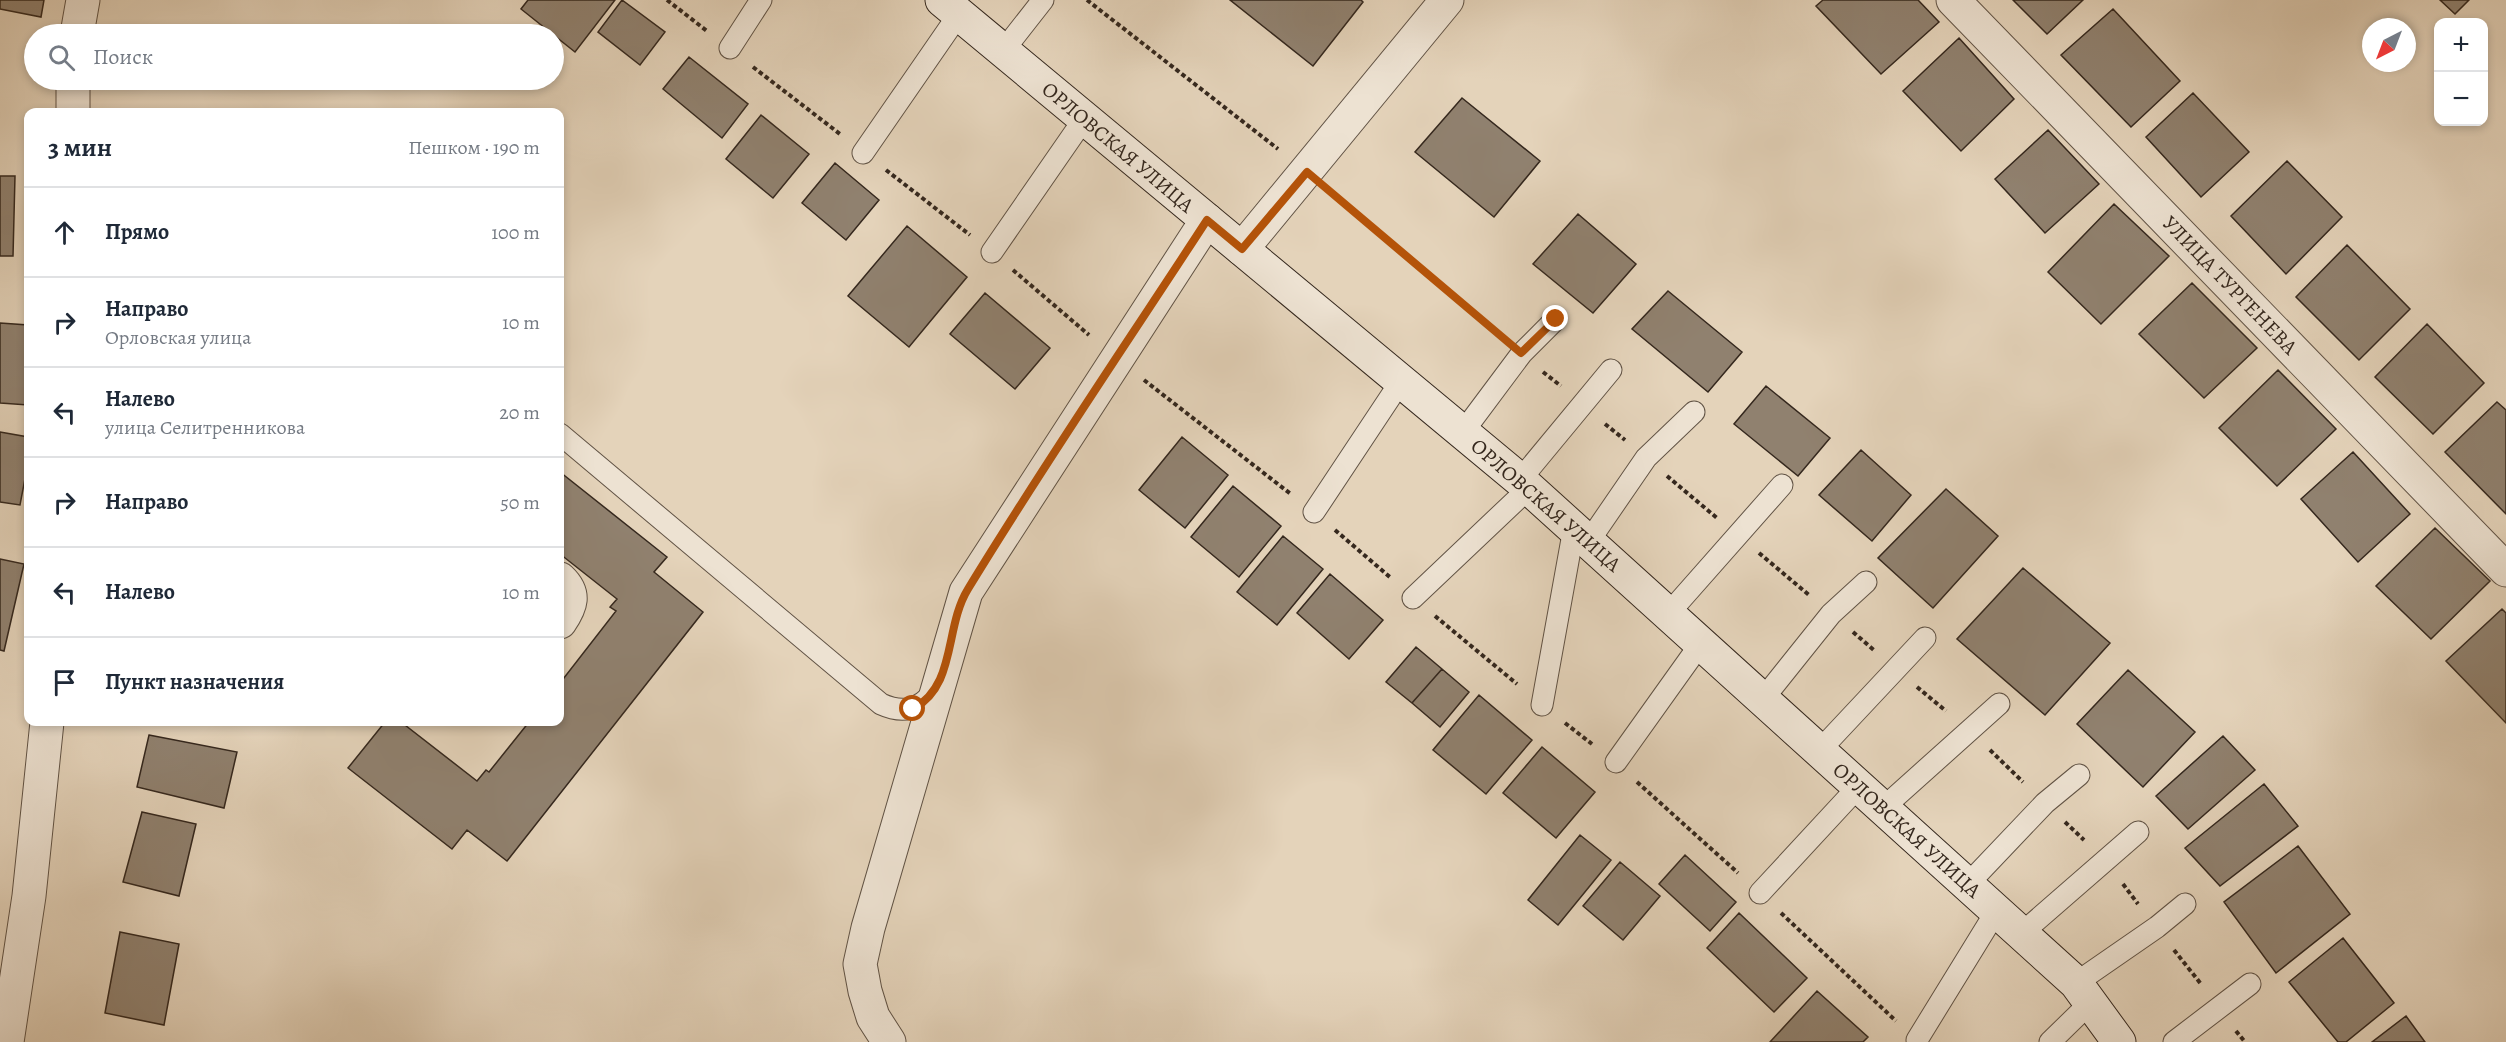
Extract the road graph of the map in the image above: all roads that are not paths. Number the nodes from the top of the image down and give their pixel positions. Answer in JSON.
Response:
{"nodes":[{"id":1,"x":83,"y":0,"type":"edge"},
{"id":2,"x":761,"y":0,"type":"edge"},
{"id":3,"x":1043,"y":0,"type":"edge"},
{"id":4,"x":1447,"y":0,"type":"edge"},
{"id":5,"x":1953,"y":0,"type":"edge"},
{"id":6,"x":950,"y":7,"type":"edge"},
{"id":7,"x":79,"y":24,"type":"edge"},
{"id":8,"x":730,"y":48,"type":"road end"},
{"id":9,"x":1003,"y":51,"type":"junction"},
{"id":10,"x":74,"y":90,"type":"edge"},
{"id":11,"x":73,"y":108,"type":"edge"},
{"id":12,"x":1084,"y":119,"type":"junction"},
{"id":13,"x":863,"y":153,"type":"road end"},
{"id":14,"x":1207,"y":220,"type":"junction"},
{"id":15,"x":1242,"y":249,"type":"junction"},
{"id":16,"x":992,"y":252,"type":"road end"},
{"id":17,"x":1556,"y":319,"type":"dead end"},
{"id":18,"x":1611,"y":370,"type":"dead end"},
{"id":19,"x":1401,"y":381,"type":"junction"},
{"id":20,"x":1694,"y":412,"type":"dead end"},
{"id":21,"x":1463,"y":432,"type":"junction"},
{"id":22,"x":564,"y":437,"type":"edge"},
{"id":23,"x":1525,"y":484,"type":"junction"},
{"id":24,"x":1782,"y":485,"type":"dead end"},
{"id":25,"x":1314,"y":512,"type":"dead end"},
{"id":26,"x":1582,"y":535,"type":"junction"},
{"id":27,"x":2506,"y":570,"type":"edge"},
{"id":28,"x":1866,"y":582,"type":"dead end"},
{"id":29,"x":564,"y":584,"type":"edge"},
{"id":30,"x":1413,"y":598,"type":"dead end"},
{"id":31,"x":564,"y":614,"type":"edge"},
{"id":32,"x":1669,"y":614,"type":"junction"},
{"id":33,"x":1925,"y":638,"type":"dead end"},
{"id":34,"x":1701,"y":643,"type":"junction"},
{"id":35,"x":938,"y":688,"type":"junction"},
{"id":36,"x":1763,"y":699,"type":"junction"},
{"id":37,"x":1999,"y":704,"type":"dead end"},
{"id":38,"x":1542,"y":705,"type":"dead end"},
{"id":39,"x":47,"y":726,"type":"edge"},
{"id":40,"x":1820,"y":750,"type":"junction"},
{"id":41,"x":1616,"y":762,"type":"dead end"},
{"id":42,"x":2079,"y":775,"type":"dead end"},
{"id":43,"x":1859,"y":786,"type":"junction"},
{"id":44,"x":1883,"y":808,"type":"junction"},
{"id":45,"x":2138,"y":832,"type":"dead end"},
{"id":46,"x":1968,"y":884,"type":"junction"},
{"id":47,"x":1760,"y":893,"type":"dead end"},
{"id":48,"x":2185,"y":904,"type":"dead end"},
{"id":49,"x":1997,"y":910,"type":"junction"},
{"id":50,"x":2022,"y":933,"type":"junction"},
{"id":51,"x":2250,"y":984,"type":"dead end"},
{"id":52,"x":2083,"y":993,"type":"junction"},
{"id":53,"x":1917,"y":1040,"type":"dead end"},
{"id":54,"x":8,"y":1042,"type":"edge"},
{"id":55,"x":889,"y":1042,"type":"edge"},
{"id":56,"x":2050,"y":1042,"type":"edge"},
{"id":57,"x":2120,"y":1042,"type":"edge"},
{"id":58,"x":2174,"y":1042,"type":"edge"}],
"edges":[{"from":1,"to":7,"type":"street"},
{"from":2,"to":8,"type":"lane"},
{"from":3,"to":9,"type":"lane"},
{"from":4,"to":15,"type":"street"},
{"from":5,"to":27,"type":"street","name":"УЛИЦА ТУРГЕНЕВА"},
{"from":6,"to":9,"type":"street","name":"ОРЛОВСКАЯ УЛИЦА"},
{"from":6,"to":13,"type":"lane"},
{"from":9,"to":12,"type":"street","name":"ОРЛОВСКАЯ УЛИЦА"},
{"from":10,"to":11,"type":"street"},
{"from":12,"to":14,"type":"street","name":"ОРЛОВСКАЯ УЛИЦА"},
{"from":12,"to":16,"type":"lane"},
{"from":14,"to":15,"type":"street","name":"ОРЛОВСКАЯ УЛИЦА"},
{"from":14,"to":35,"type":"street"},
{"from":15,"to":19,"type":"street","name":"ОРЛОВСКАЯ УЛИЦА"},
{"from":17,"to":21,"type":"lane"},
{"from":18,"to":23,"type":"lane"},
{"from":19,"to":21,"type":"street","name":"ОРЛОВСКАЯ УЛИЦА"},
{"from":19,"to":25,"type":"lane"},
{"from":20,"to":26,"type":"lane"},
{"from":21,"to":23,"type":"street","name":"ОРЛОВСКАЯ УЛИЦА"},
{"from":22,"to":35,"type":"lane"},
{"from":23,"to":26,"type":"street","name":"ОРЛОВСКАЯ УЛИЦА"},
{"from":23,"to":30,"type":"lane"},
{"from":24,"to":32,"type":"lane"},
{"from":26,"to":32,"type":"street","name":"ОРЛОВСКАЯ УЛИЦА"},
{"from":26,"to":38,"type":"lane"},
{"from":28,"to":36,"type":"lane"},
{"from":29,"to":31,"type":"street"},
{"from":32,"to":34,"type":"street","name":"ОРЛОВСКАЯ УЛИЦА"},
{"from":33,"to":40,"type":"lane"},
{"from":34,"to":36,"type":"street","name":"ОРЛОВСКАЯ УЛИЦА"},
{"from":34,"to":41,"type":"lane"},
{"from":35,"to":55,"type":"street"},
{"from":36,"to":40,"type":"street","name":"ОРЛОВСКАЯ УЛИЦА"},
{"from":37,"to":44,"type":"lane"},
{"from":39,"to":54,"type":"street"},
{"from":40,"to":43,"type":"street","name":"ОРЛОВСКАЯ УЛИЦА"},
{"from":42,"to":46,"type":"lane"},
{"from":43,"to":44,"type":"street","name":"ОРЛОВСКАЯ УЛИЦА"},
{"from":43,"to":47,"type":"lane"},
{"from":44,"to":46,"type":"street","name":"ОРЛОВСКАЯ УЛИЦА"},
{"from":45,"to":50,"type":"lane"},
{"from":46,"to":49,"type":"street","name":"ОРЛОВСКАЯ УЛИЦА"},
{"from":48,"to":52,"type":"lane"},
{"from":49,"to":50,"type":"street","name":"ОРЛОВСКАЯ УЛИЦА"},
{"from":49,"to":53,"type":"lane"},
{"from":50,"to":52,"type":"street","name":"ОРЛОВСКАЯ УЛИЦА"},
{"from":51,"to":58,"type":"lane"},
{"from":52,"to":56,"type":"lane"},
{"from":52,"to":57,"type":"street","name":"ОРЛОВСКАЯ УЛИЦА"}]}
